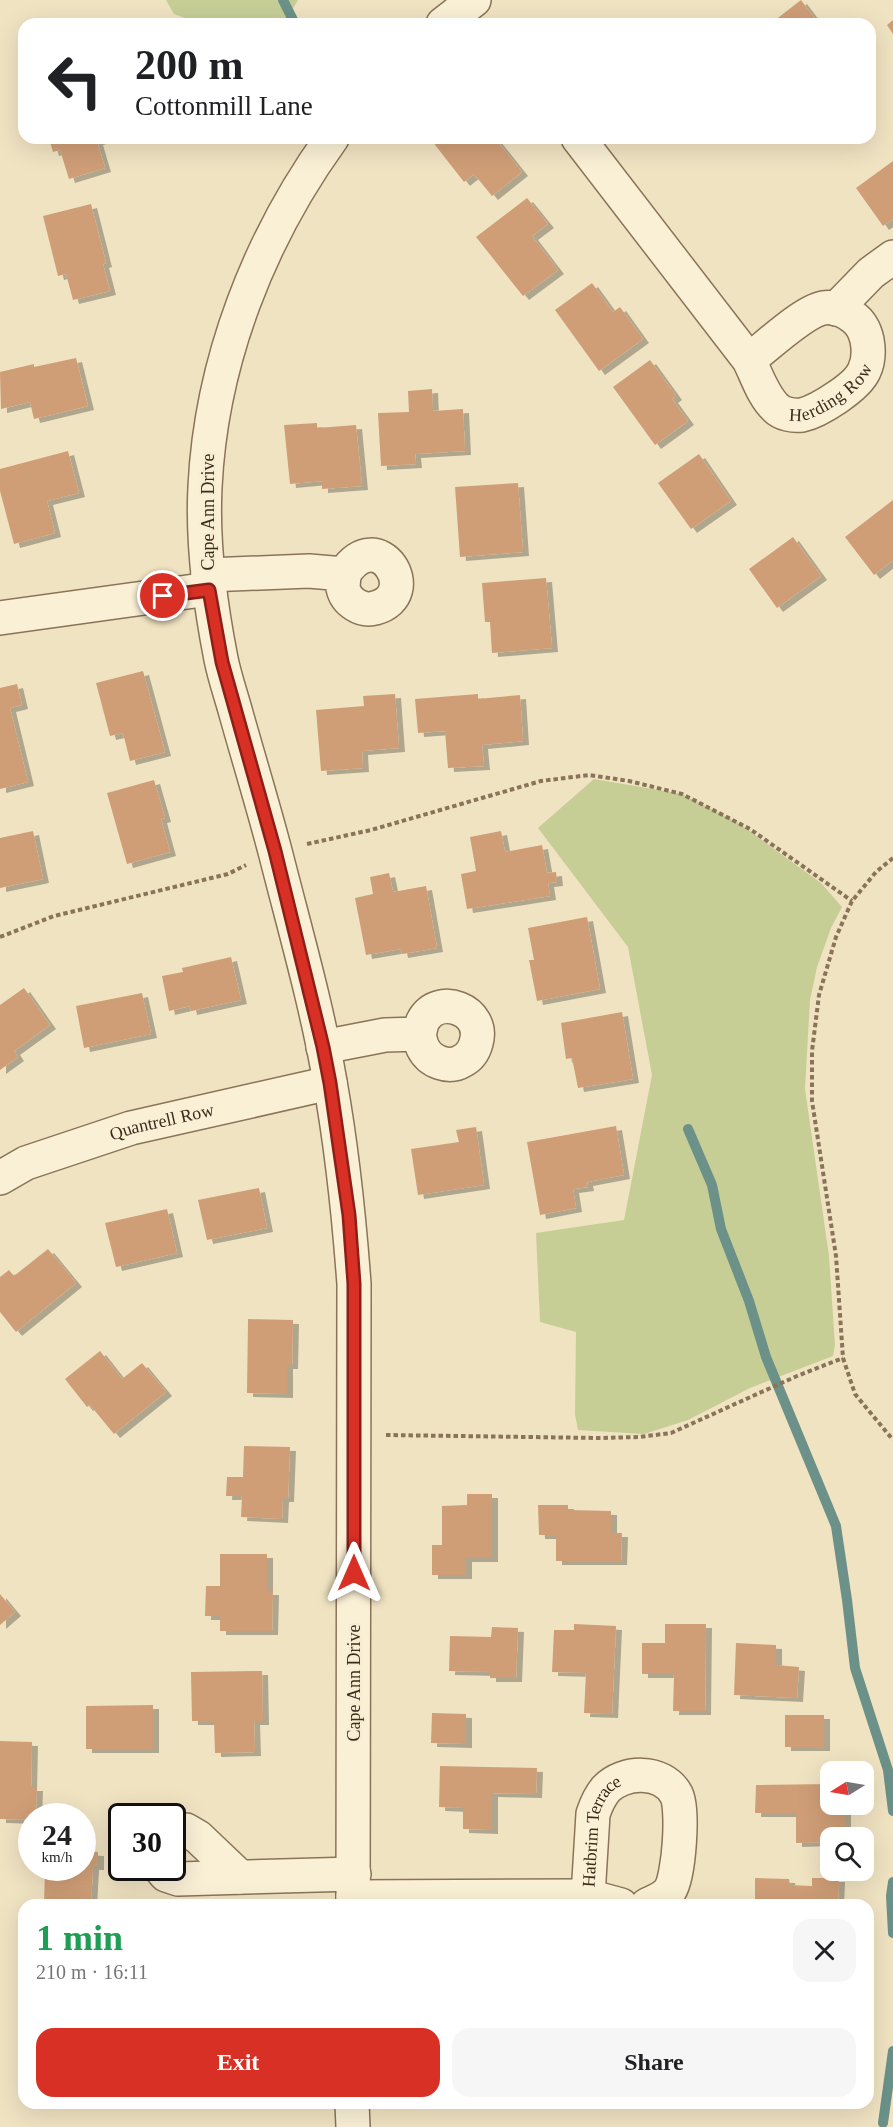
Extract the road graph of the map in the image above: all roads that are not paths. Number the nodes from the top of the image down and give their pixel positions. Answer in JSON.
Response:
{"nodes":[{"id":1,"x":479,"y":8,"type":"edge"},
{"id":2,"x":456,"y":18,"type":"edge"},
{"id":3,"x":328,"y":144,"type":"edge"},
{"id":4,"x":583,"y":144,"type":"edge"},
{"id":5,"x":893,"y":257,"type":"edge"},
{"id":6,"x":836,"y":309,"type":"junction"},
{"id":7,"x":749,"y":360,"type":"junction"},
{"id":8,"x":344,"y":574,"type":"dead end"},
{"id":9,"x":208,"y":582,"type":"junction"},
{"id":10,"x":0,"y":618,"type":"edge"},
{"id":11,"x":419,"y":1034,"type":"dead end"},
{"id":12,"x":323,"y":1047,"type":"junction"},
{"id":13,"x":330,"y":1083,"type":"junction"},
{"id":14,"x":0,"y":1178,"type":"edge"},
{"id":15,"x":186,"y":1830,"type":"edge"},
{"id":16,"x":240,"y":1877,"type":"junction"},
{"id":17,"x":186,"y":1879,"type":"edge"},
{"id":18,"x":353,"y":1892,"type":"edge"},
{"id":19,"x":588,"y":1896,"type":"junction"},
{"id":20,"x":599,"y":1899,"type":"edge"},
{"id":21,"x":660,"y":1899,"type":"edge"},
{"id":22,"x":352,"y":2109,"type":"edge"},
{"id":23,"x":353,"y":2127,"type":"edge"}],
"edges":[{"from":1,"to":2,"type":"street"},
{"from":3,"to":9,"type":"street","name":"Cape Ann Drive"},
{"from":4,"to":7,"type":"street","name":"Herding Row"},
{"from":5,"to":6,"type":"street"},
{"from":6,"to":7,"type":"street"},
{"from":6,"to":7,"type":"street","name":"Herding Row"},
{"from":8,"to":9,"type":"street"},
{"from":9,"to":10,"type":"street"},
{"from":9,"to":12,"type":"street","name":"Cape Ann Drive"},
{"from":11,"to":12,"type":"street"},
{"from":12,"to":13,"type":"street","name":"Cape Ann Drive"},
{"from":13,"to":14,"type":"street","name":"Quantrell Row"},
{"from":13,"to":18,"type":"street","name":"Cape Ann Drive"},
{"from":15,"to":16,"type":"street"},
{"from":16,"to":17,"type":"street","name":"Hatbrim Terrace"},
{"from":16,"to":18,"type":"street","name":"Hatbrim Terrace"},
{"from":18,"to":19,"type":"street","name":"Hatbrim Terrace"},
{"from":19,"to":20,"type":"street","name":"Hatbrim Terrace"},
{"from":19,"to":21,"type":"street","name":"Hatbrim Terrace"},
{"from":22,"to":23,"type":"street"}]}
